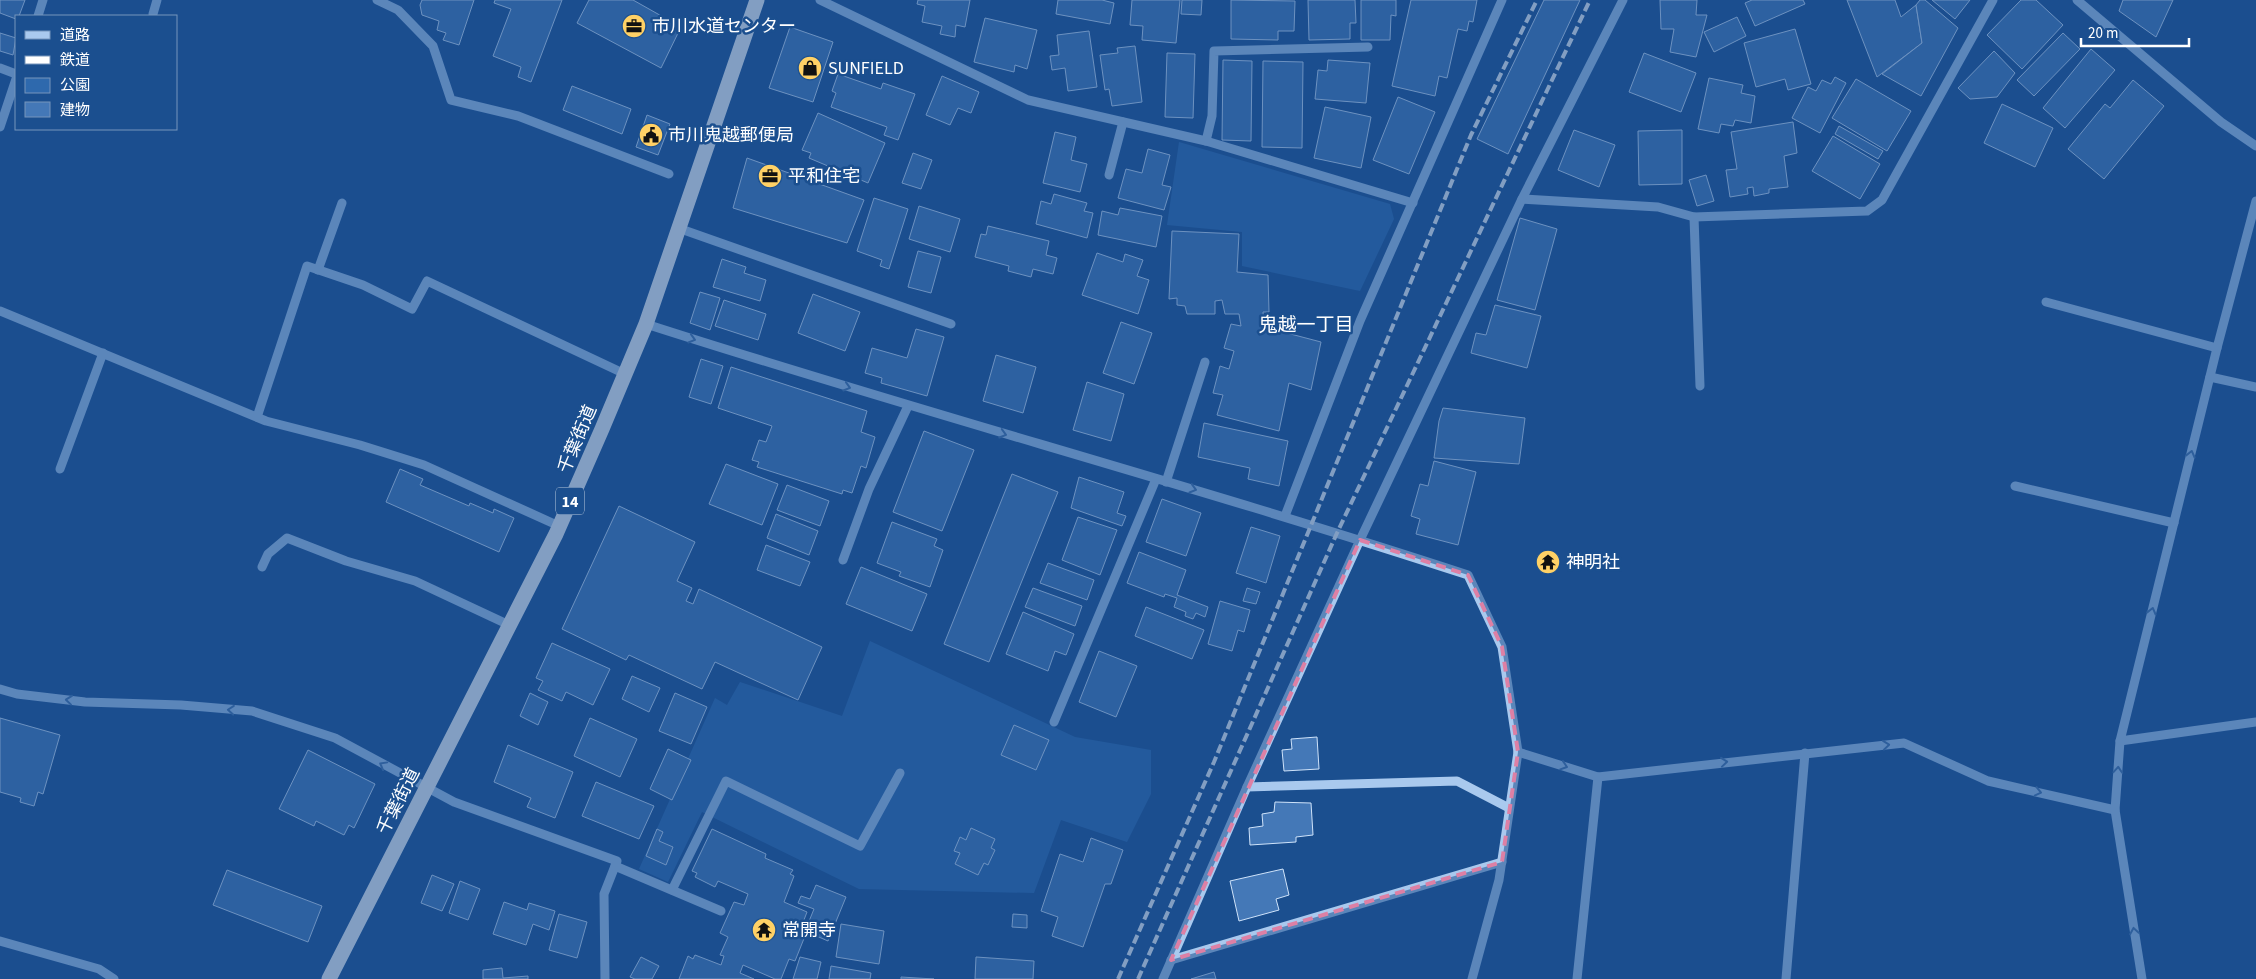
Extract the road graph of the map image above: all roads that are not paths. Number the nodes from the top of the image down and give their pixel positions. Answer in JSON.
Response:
{"nodes":[{"id":1,"x":43,"y":0,"type":"edge"},
{"id":2,"x":157,"y":0,"type":"edge"},
{"id":3,"x":377,"y":0,"type":"edge"},
{"id":4,"x":400,"y":0,"type":"edge"},
{"id":5,"x":757,"y":0,"type":"edge"},
{"id":6,"x":820,"y":0,"type":"edge"},
{"id":7,"x":1502,"y":0,"type":"edge"},
{"id":8,"x":1624,"y":0,"type":"edge"},
{"id":9,"x":1993,"y":0,"type":"edge"},
{"id":10,"x":2077,"y":0,"type":"edge"},
{"id":11,"x":398,"y":10,"type":"junction"},
{"id":12,"x":153,"y":14,"type":"dead end"},
{"id":13,"x":38,"y":15,"type":"edge"},
{"id":14,"x":1368,"y":46,"type":"dead end"},
{"id":15,"x":0,"y":68,"type":"edge"},
{"id":16,"x":15,"y":74,"type":"edge"},
{"id":17,"x":15,"y":82,"type":"edge"},
{"id":18,"x":1123,"y":122,"type":"junction"},
{"id":19,"x":0,"y":127,"type":"edge"},
{"id":20,"x":1206,"y":141,"type":"junction"},
{"id":21,"x":2256,"y":146,"type":"edge"},
{"id":22,"x":669,"y":174,"type":"dead end"},
{"id":23,"x":1109,"y":175,"type":"dead end"},
{"id":24,"x":1522,"y":200,"type":"junction"},
{"id":25,"x":2256,"y":201,"type":"edge"},
{"id":26,"x":342,"y":203,"type":"dead end"},
{"id":27,"x":1413,"y":203,"type":"junction"},
{"id":28,"x":1694,"y":217,"type":"junction"},
{"id":29,"x":678,"y":228,"type":"junction"},
{"id":30,"x":318,"y":270,"type":"junction"},
{"id":31,"x":2046,"y":302,"type":"dead end"},
{"id":32,"x":0,"y":311,"type":"edge"},
{"id":33,"x":646,"y":324,"type":"junction"},
{"id":34,"x":951,"y":324,"type":"dead end"},
{"id":35,"x":2217,"y":348,"type":"junction"},
{"id":36,"x":103,"y":353,"type":"junction"},
{"id":37,"x":1205,"y":362,"type":"dead end"},
{"id":38,"x":625,"y":374,"type":"junction"},
{"id":39,"x":2210,"y":377,"type":"junction"},
{"id":40,"x":1700,"y":386,"type":"dead end"},
{"id":41,"x":2256,"y":387,"type":"edge"},
{"id":42,"x":908,"y":406,"type":"junction"},
{"id":43,"x":257,"y":417,"type":"junction"},
{"id":44,"x":60,"y":469,"type":"dead end"},
{"id":45,"x":1156,"y":479,"type":"junction"},
{"id":46,"x":1166,"y":482,"type":"junction"},
{"id":47,"x":2015,"y":486,"type":"dead end"},
{"id":48,"x":1285,"y":516,"type":"junction"},
{"id":49,"x":2174,"y":523,"type":"junction"},
{"id":50,"x":559,"y":526,"type":"junction"},
{"id":51,"x":1360,"y":540,"type":"junction"},
{"id":52,"x":843,"y":560,"type":"dead end"},
{"id":53,"x":262,"y":567,"type":"dead end"},
{"id":54,"x":509,"y":625,"type":"junction"},
{"id":55,"x":0,"y":689,"type":"edge"},
{"id":56,"x":1054,"y":722,"type":"dead end"},
{"id":57,"x":2256,"y":722,"type":"edge"},
{"id":58,"x":2120,"y":741,"type":"junction"},
{"id":59,"x":1518,"y":752,"type":"junction"},
{"id":60,"x":1805,"y":753,"type":"junction"},
{"id":61,"x":900,"y":773,"type":"dead end"},
{"id":62,"x":1598,"y":777,"type":"junction"},
{"id":63,"x":1247,"y":787,"type":"junction"},
{"id":64,"x":426,"y":788,"type":"junction"},
{"id":65,"x":1510,"y":808,"type":"junction"},
{"id":66,"x":2115,"y":810,"type":"junction"},
{"id":67,"x":1502,"y":862,"type":"junction"},
{"id":68,"x":615,"y":866,"type":"junction"},
{"id":69,"x":672,"y":890,"type":"junction"},
{"id":70,"x":721,"y":910,"type":"dead end"},
{"id":71,"x":0,"y":941,"type":"edge"},
{"id":72,"x":1171,"y":960,"type":"junction"},
{"id":73,"x":608,"y":978,"type":"edge"},
{"id":74,"x":114,"y":979,"type":"edge"},
{"id":75,"x":329,"y":979,"type":"edge"},
{"id":76,"x":1163,"y":979,"type":"edge"},
{"id":77,"x":1472,"y":979,"type":"edge"},
{"id":78,"x":1577,"y":979,"type":"edge"},
{"id":79,"x":1786,"y":979,"type":"edge"},
{"id":80,"x":2142,"y":979,"type":"edge"}],
"edges":[{"from":1,"to":13,"type":"street"},
{"from":2,"to":12,"type":"street"},
{"from":3,"to":11,"type":"street"},
{"from":4,"to":11,"type":"street"},
{"from":5,"to":29,"type":"highway","name":"千葉街道","number":"14"},
{"from":6,"to":18,"type":"street"},
{"from":7,"to":27,"type":"street"},
{"from":8,"to":24,"type":"street"},
{"from":9,"to":28,"type":"street"},
{"from":10,"to":21,"type":"street"},
{"from":11,"to":22,"type":"street"},
{"from":14,"to":20,"type":"street"},
{"from":15,"to":16,"type":"street"},
{"from":17,"to":19,"type":"street"},
{"from":18,"to":20,"type":"street"},
{"from":18,"to":23,"type":"street"},
{"from":20,"to":27,"type":"street"},
{"from":24,"to":28,"type":"street"},
{"from":24,"to":51,"type":"street"},
{"from":25,"to":35,"type":"street"},
{"from":26,"to":30,"type":"street"},
{"from":27,"to":48,"type":"street"},
{"from":28,"to":40,"type":"street"},
{"from":29,"to":33,"type":"highway","name":"千葉街道","number":"14"},
{"from":29,"to":34,"type":"street"},
{"from":30,"to":38,"type":"street"},
{"from":30,"to":43,"type":"street"},
{"from":31,"to":35,"type":"street"},
{"from":32,"to":36,"type":"street"},
{"from":33,"to":38,"type":"highway","name":"千葉街道","number":"14"},
{"from":33,"to":42,"type":"street","one_way":true},
{"from":35,"to":39,"type":"street"},
{"from":36,"to":43,"type":"street"},
{"from":36,"to":44,"type":"street"},
{"from":37,"to":46,"type":"street"},
{"from":38,"to":50,"type":"highway","name":"千葉街道","number":"14"},
{"from":39,"to":41,"type":"street"},
{"from":49,"to":39,"type":"street","one_way":true},
{"from":42,"to":45,"type":"street","one_way":true},
{"from":42,"to":52,"type":"street"},
{"from":43,"to":50,"type":"street"},
{"from":45,"to":46,"type":"street"},
{"from":45,"to":56,"type":"street"},
{"from":46,"to":48,"type":"street","one_way":true},
{"from":47,"to":49,"type":"street"},
{"from":48,"to":51,"type":"street"},
{"from":58,"to":49,"type":"street","one_way":true},
{"from":50,"to":54,"type":"highway","name":"千葉街道","number":"14"},
{"from":51,"to":59,"type":"street"},
{"from":51,"to":63,"type":"street"},
{"from":53,"to":54,"type":"street"},
{"from":54,"to":64,"type":"highway","name":"千葉街道","number":"14"},
{"from":64,"to":55,"type":"street","one_way":true},
{"from":57,"to":58,"type":"street"},
{"from":66,"to":58,"type":"street","one_way":true},
{"from":59,"to":62,"type":"street","one_way":true},
{"from":59,"to":65,"type":"street"},
{"from":62,"to":60,"type":"street","one_way":true},
{"from":60,"to":66,"type":"street","one_way":true},
{"from":60,"to":79,"type":"street"},
{"from":61,"to":69,"type":"street"},
{"from":62,"to":78,"type":"street"},
{"from":63,"to":65,"type":"street"},
{"from":63,"to":72,"type":"street"},
{"from":64,"to":68,"type":"street"},
{"from":64,"to":75,"type":"highway","name":"千葉街道","number":"14"},
{"from":65,"to":67,"type":"street"},
{"from":80,"to":66,"type":"street","one_way":true},
{"from":67,"to":72,"type":"street"},
{"from":67,"to":77,"type":"street"},
{"from":68,"to":69,"type":"street"},
{"from":68,"to":73,"type":"street"},
{"from":69,"to":70,"type":"street"},
{"from":71,"to":74,"type":"street"},
{"from":72,"to":76,"type":"street"}]}
